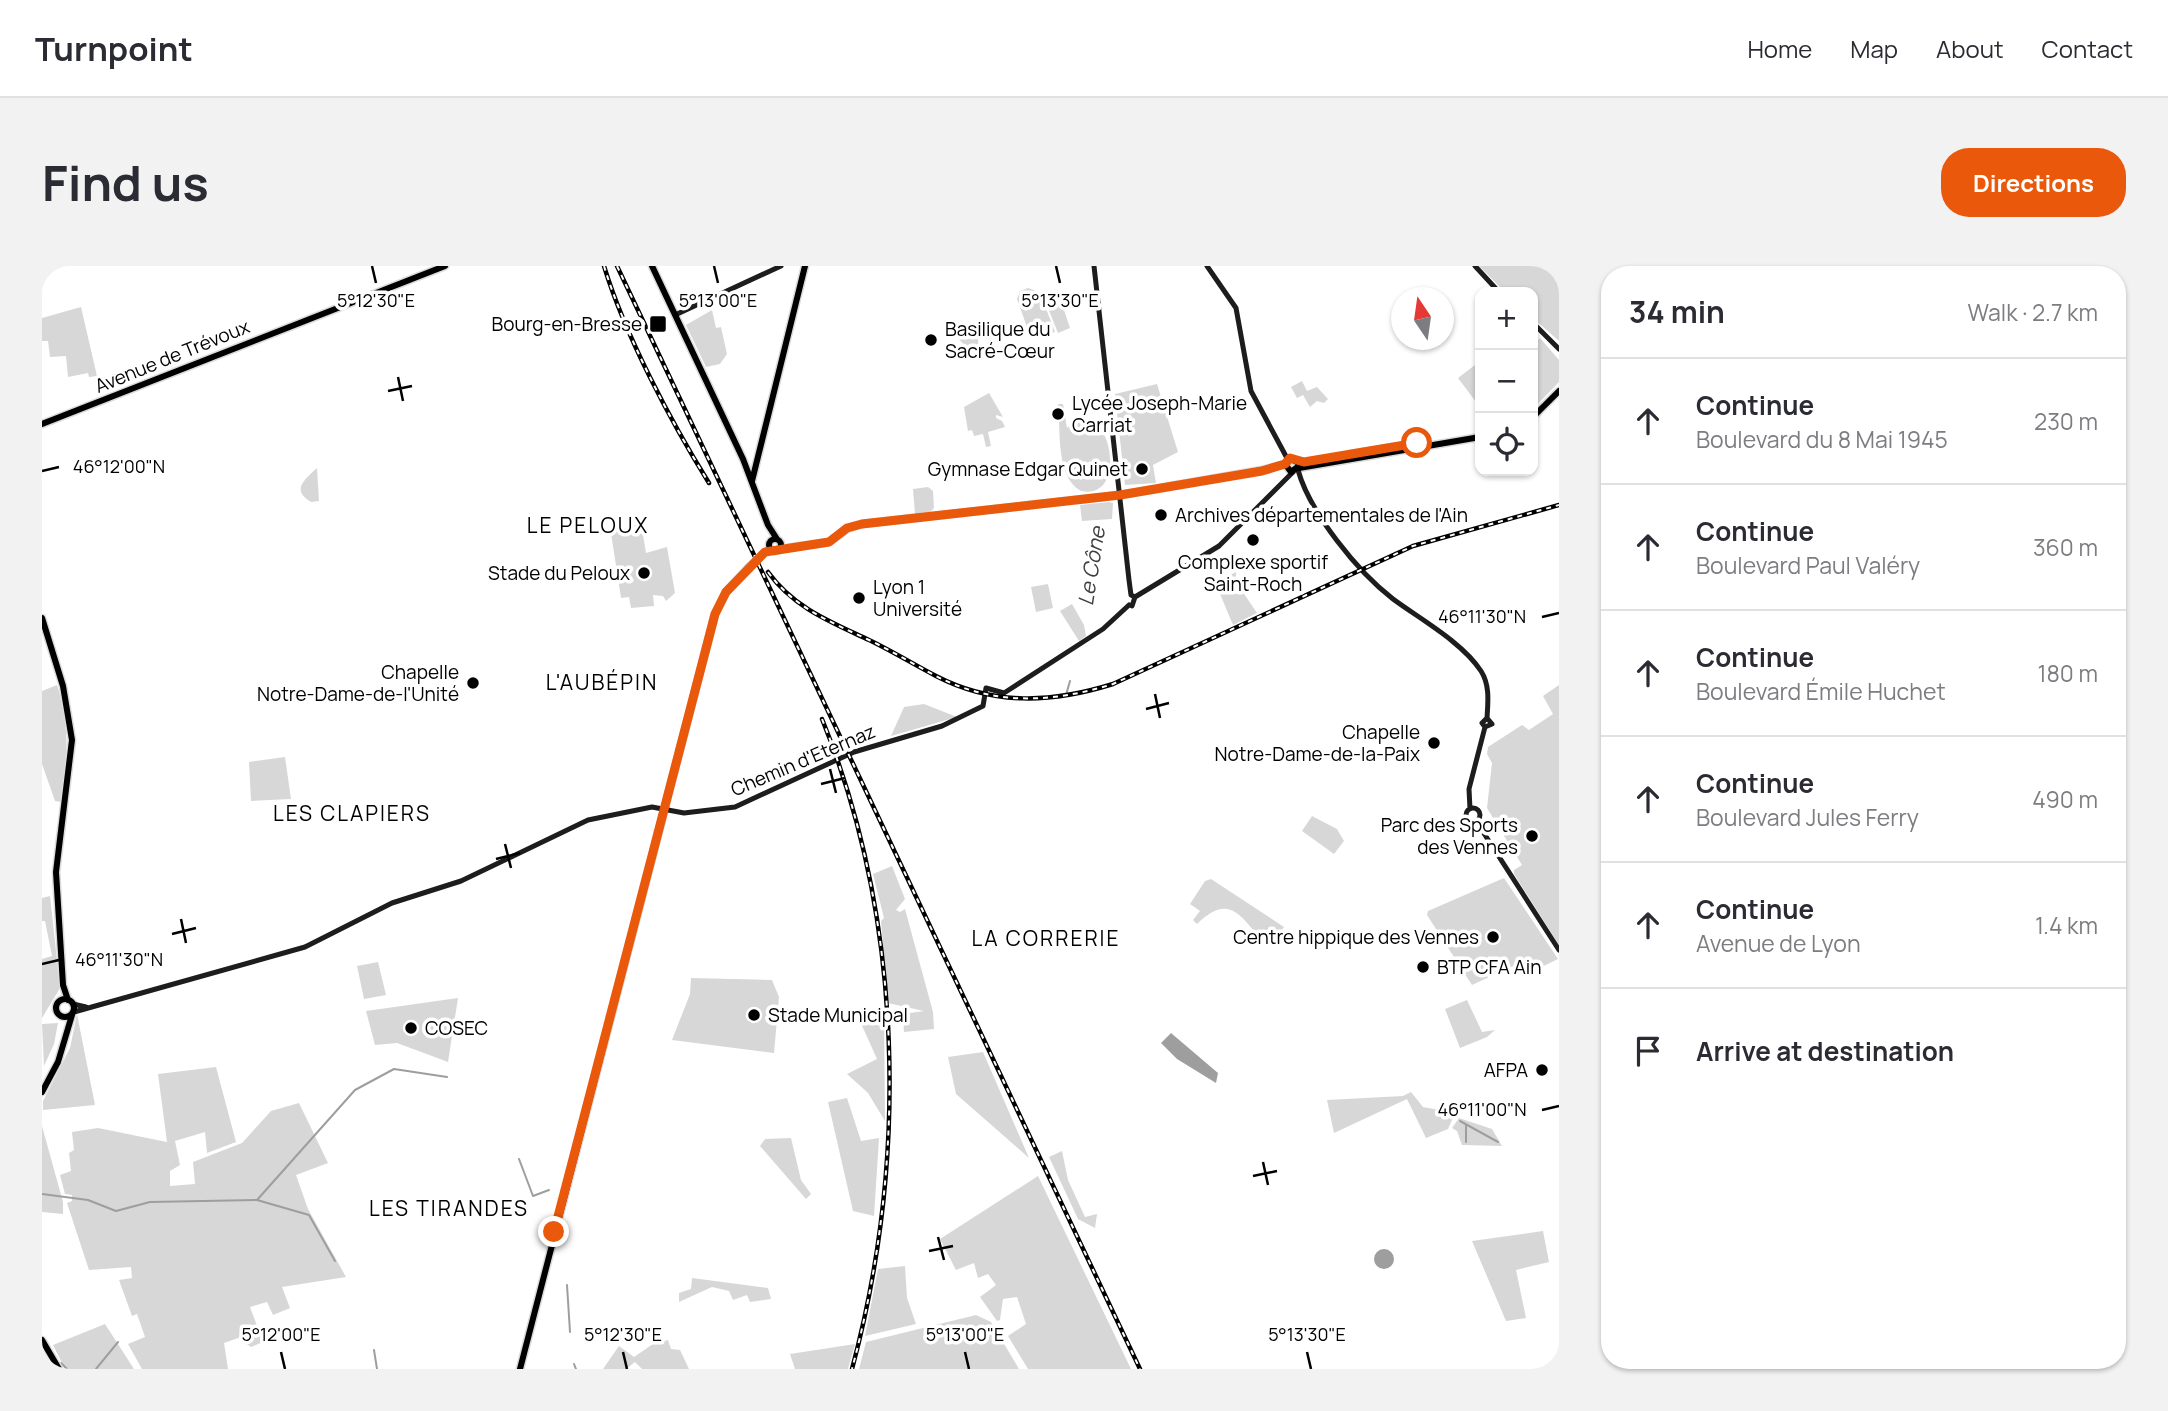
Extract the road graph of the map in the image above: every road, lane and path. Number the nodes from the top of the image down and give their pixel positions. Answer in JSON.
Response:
{"nodes":[{"id":1,"x":445,"y":266,"type":"edge"},
{"id":2,"x":652,"y":266,"type":"edge"},
{"id":3,"x":780,"y":266,"type":"edge"},
{"id":4,"x":805,"y":266,"type":"edge"},
{"id":5,"x":1094,"y":266,"type":"edge"},
{"id":6,"x":1207,"y":266,"type":"edge"},
{"id":7,"x":1475,"y":266,"type":"edge"},
{"id":8,"x":1494,"y":287,"type":"edge"},
{"id":9,"x":675,"y":316,"type":"junction"},
{"id":10,"x":1538,"y":328,"type":"edge"},
{"id":11,"x":1559,"y":349,"type":"edge"},
{"id":12,"x":1559,"y":389,"type":"edge"},
{"id":13,"x":1535,"y":413,"type":"edge"},
{"id":14,"x":42,"y":424,"type":"edge"},
{"id":15,"x":1475,"y":436,"type":"edge"},
{"id":16,"x":755,"y":459,"type":"junction"},
{"id":17,"x":744,"y":462,"type":"junction"},
{"id":18,"x":1292,"y":467,"type":"junction"},
{"id":19,"x":747,"y":470,"type":"junction"},
{"id":20,"x":752,"y":483,"type":"junction"},
{"id":21,"x":1120,"y":495,"type":"junction"},
{"id":22,"x":768,"y":526,"type":"junction"},
{"id":23,"x":778,"y":539,"type":"junction"},
{"id":24,"x":799,"y":545,"type":"junction"},
{"id":25,"x":769,"y":548,"type":"junction"},
{"id":26,"x":780,"y":549,"type":"junction"},
{"id":27,"x":1133,"y":596,"type":"junction"},
{"id":28,"x":42,"y":618,"type":"edge"},
{"id":29,"x":995,"y":693,"type":"junction"},
{"id":30,"x":985,"y":699,"type":"junction"},
{"id":31,"x":664,"y":808,"type":"junction"},
{"id":32,"x":1559,"y":950,"type":"edge"},
{"id":33,"x":67,"y":1001,"type":"junction"},
{"id":34,"x":86,"y":1007,"type":"junction"},
{"id":35,"x":73,"y":1013,"type":"junction"},
{"id":36,"x":62,"y":1017,"type":"junction"},
{"id":37,"x":66,"y":1032,"type":"junction"},
{"id":38,"x":42,"y":1092,"type":"edge"},
{"id":39,"x":42,"y":1340,"type":"edge"},
{"id":40,"x":59,"y":1369,"type":"edge"},
{"id":41,"x":520,"y":1369,"type":"edge"}],
"edges":[{"from":1,"to":14,"type":"main road","name":"Avenue de Trévoux"},
{"from":2,"to":9,"type":"main road"},
{"from":3,"to":9,"type":"street"},
{"from":4,"to":16,"type":"main road"},
{"from":5,"to":21,"type":"street"},
{"from":6,"to":18,"type":"street"},
{"from":7,"to":8,"type":"street"},
{"from":9,"to":17,"type":"main road"},
{"from":10,"to":11,"type":"street"},
{"from":12,"to":13,"type":"main road"},
{"from":15,"to":18,"type":"main road"},
{"from":16,"to":17,"type":"main road"},
{"from":16,"to":19,"type":"main road"},
{"from":16,"to":20,"type":"main road"},
{"from":17,"to":19,"type":"main road"},
{"from":18,"to":21,"type":"main road"},
{"from":18,"to":27,"type":"street"},
{"from":18,"to":32,"type":"street"},
{"from":19,"to":20,"type":"main road"},
{"from":20,"to":22,"type":"main road"},
{"from":21,"to":24,"type":"main road"},
{"from":21,"to":27,"type":"street"},
{"from":22,"to":23,"type":"main road"},
{"from":22,"to":25,"type":"main road"},
{"from":23,"to":24,"type":"main road"},
{"from":23,"to":25,"type":"main road"},
{"from":23,"to":26,"type":"main road"},
{"from":24,"to":26,"type":"main road"},
{"from":25,"to":26,"type":"main road"},
{"from":25,"to":31,"type":"main road","bridge":true},
{"from":27,"to":29,"type":"street","name":"Chemin d'Eternaz"},
{"from":28,"to":33,"type":"main road"},
{"from":29,"to":30,"type":"street","name":"Chemin d'Eternaz"},
{"from":29,"to":30,"type":"street"},
{"from":30,"to":31,"type":"street","name":"Chemin d'Eternaz"},
{"from":31,"to":34,"type":"street","name":"Chemin d'Eternaz"},
{"from":31,"to":41,"type":"main road"},
{"from":33,"to":34,"type":"street"},
{"from":33,"to":35,"type":"main road"},
{"from":33,"to":36,"type":"main road"},
{"from":34,"to":35,"type":"street","name":"Chemin d'Eternaz"},
{"from":35,"to":36,"type":"main road"},
{"from":35,"to":37,"type":"main road"},
{"from":36,"to":37,"type":"main road"},
{"from":37,"to":38,"type":"main road"},
{"from":39,"to":40,"type":"main road"}]}
